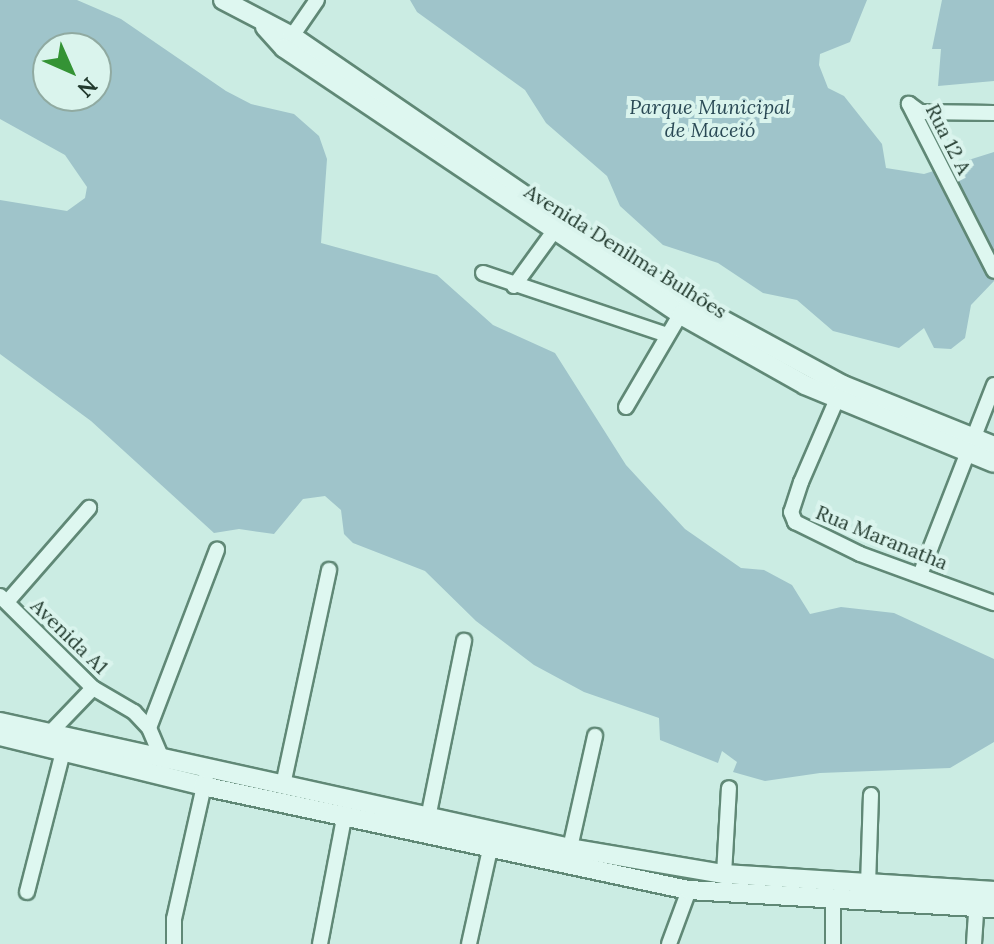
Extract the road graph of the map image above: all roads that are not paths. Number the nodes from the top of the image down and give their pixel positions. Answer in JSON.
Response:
{"nodes":[{"id":1,"x":317,"y":0,"type":"edge"},
{"id":2,"x":232,"y":2,"type":"edge"},
{"id":3,"x":288,"y":42,"type":"junction"},
{"id":4,"x":994,"y":113,"type":"edge"},
{"id":5,"x":558,"y":226,"type":"junction"},
{"id":6,"x":994,"y":271,"type":"edge"},
{"id":7,"x":483,"y":273,"type":"dead end"},
{"id":8,"x":514,"y":286,"type":"junction"},
{"id":9,"x":685,"y":308,"type":"junction"},
{"id":10,"x":667,"y":335,"type":"junction"},
{"id":11,"x":994,"y":385,"type":"edge"},
{"id":12,"x":840,"y":392,"type":"junction"},
{"id":13,"x":626,"y":407,"type":"dead end"},
{"id":14,"x":971,"y":445,"type":"junction"},
{"id":15,"x":994,"y":446,"type":"edge"},
{"id":16,"x":994,"y":463,"type":"edge"},
{"id":17,"x":89,"y":508,"type":"dead end"},
{"id":18,"x":217,"y":550,"type":"dead end"},
{"id":19,"x":329,"y":570,"type":"dead end"},
{"id":20,"x":920,"y":575,"type":"junction"},
{"id":21,"x":4,"y":599,"type":"edge"},
{"id":22,"x":994,"y":603,"type":"edge"},
{"id":23,"x":464,"y":641,"type":"dead end"},
{"id":24,"x":93,"y":688,"type":"junction"},
{"id":25,"x":0,"y":722,"type":"edge"},
{"id":26,"x":149,"y":728,"type":"junction"},
{"id":27,"x":48,"y":735,"type":"junction"},
{"id":28,"x":0,"y":736,"type":"edge"},
{"id":29,"x":595,"y":736,"type":"dead end"},
{"id":30,"x":63,"y":752,"type":"junction"},
{"id":31,"x":166,"y":767,"type":"junction"},
{"id":32,"x":206,"y":777,"type":"junction"},
{"id":33,"x":284,"y":780,"type":"junction"},
{"id":34,"x":729,"y":788,"type":"dead end"},
{"id":35,"x":871,"y":795,"type":"dead end"},
{"id":36,"x":345,"y":813,"type":"junction"},
{"id":37,"x":428,"y":818,"type":"junction"},
{"id":38,"x":491,"y":845,"type":"junction"},
{"id":39,"x":570,"y":848,"type":"junction"},
{"id":40,"x":724,"y":874,"type":"junction"},
{"id":41,"x":868,"y":885,"type":"junction"},
{"id":42,"x":689,"y":890,"type":"junction"},
{"id":43,"x":27,"y":892,"type":"dead end"},
{"id":44,"x":833,"y":899,"type":"junction"},
{"id":45,"x":986,"y":899,"type":"edge"},
{"id":46,"x":174,"y":944,"type":"edge"},
{"id":47,"x":320,"y":944,"type":"edge"},
{"id":48,"x":469,"y":944,"type":"edge"},
{"id":49,"x":669,"y":944,"type":"edge"},
{"id":50,"x":833,"y":944,"type":"edge"},
{"id":51,"x":974,"y":944,"type":"edge"}],
"edges":[{"from":1,"to":3,"type":"street"},
{"from":2,"to":3,"type":"street","name":"Avenida Denilma Bulhões"},
{"from":3,"to":5,"type":"street","name":"Avenida Denilma Bulhões"},
{"from":4,"to":6,"type":"street","name":"Rua 12 A"},
{"from":5,"to":8,"type":"street"},
{"from":5,"to":9,"type":"street","name":"Avenida Denilma Bulhões"},
{"from":7,"to":8,"type":"street"},
{"from":8,"to":10,"type":"street"},
{"from":9,"to":10,"type":"street"},
{"from":9,"to":12,"type":"street","name":"Avenida Denilma Bulhões"},
{"from":10,"to":13,"type":"street"},
{"from":11,"to":14,"type":"street"},
{"from":12,"to":14,"type":"street","name":"Avenida Denilma Bulhões"},
{"from":12,"to":20,"type":"street","name":"Rua Maranatha"},
{"from":14,"to":15,"type":"street","name":"Avenida Denilma Bulhões"},
{"from":14,"to":16,"type":"street","name":"Avenida Denilma Bulhões"},
{"from":14,"to":20,"type":"street"},
{"from":17,"to":21,"type":"street"},
{"from":18,"to":26,"type":"street"},
{"from":19,"to":33,"type":"street"},
{"from":20,"to":22,"type":"street","name":"Rua Maranatha"},
{"from":21,"to":24,"type":"street","name":"Avenida A1"},
{"from":23,"to":37,"type":"street"},
{"from":24,"to":26,"type":"street","name":"Avenida A1"},
{"from":24,"to":27,"type":"street"},
{"from":25,"to":27,"type":"street"},
{"from":26,"to":31,"type":"street","name":"Avenida A1"},
{"from":27,"to":31,"type":"street"},
{"from":28,"to":30,"type":"street"},
{"from":29,"to":39,"type":"street"},
{"from":30,"to":31,"type":"street"},
{"from":30,"to":43,"type":"street"},
{"from":31,"to":32,"type":"street"},
{"from":32,"to":33,"type":"street"},
{"from":32,"to":36,"type":"street"},
{"from":32,"to":46,"type":"street"},
{"from":33,"to":37,"type":"street"},
{"from":34,"to":40,"type":"street"},
{"from":35,"to":41,"type":"street"},
{"from":36,"to":38,"type":"street"},
{"from":36,"to":47,"type":"street"},
{"from":37,"to":39,"type":"street"},
{"from":38,"to":42,"type":"street"},
{"from":38,"to":48,"type":"street"},
{"from":39,"to":40,"type":"street"},
{"from":40,"to":41,"type":"street"},
{"from":41,"to":45,"type":"street"},
{"from":42,"to":44,"type":"street"},
{"from":42,"to":49,"type":"street"},
{"from":44,"to":45,"type":"street"},
{"from":44,"to":50,"type":"street"},
{"from":45,"to":51,"type":"street"}]}
